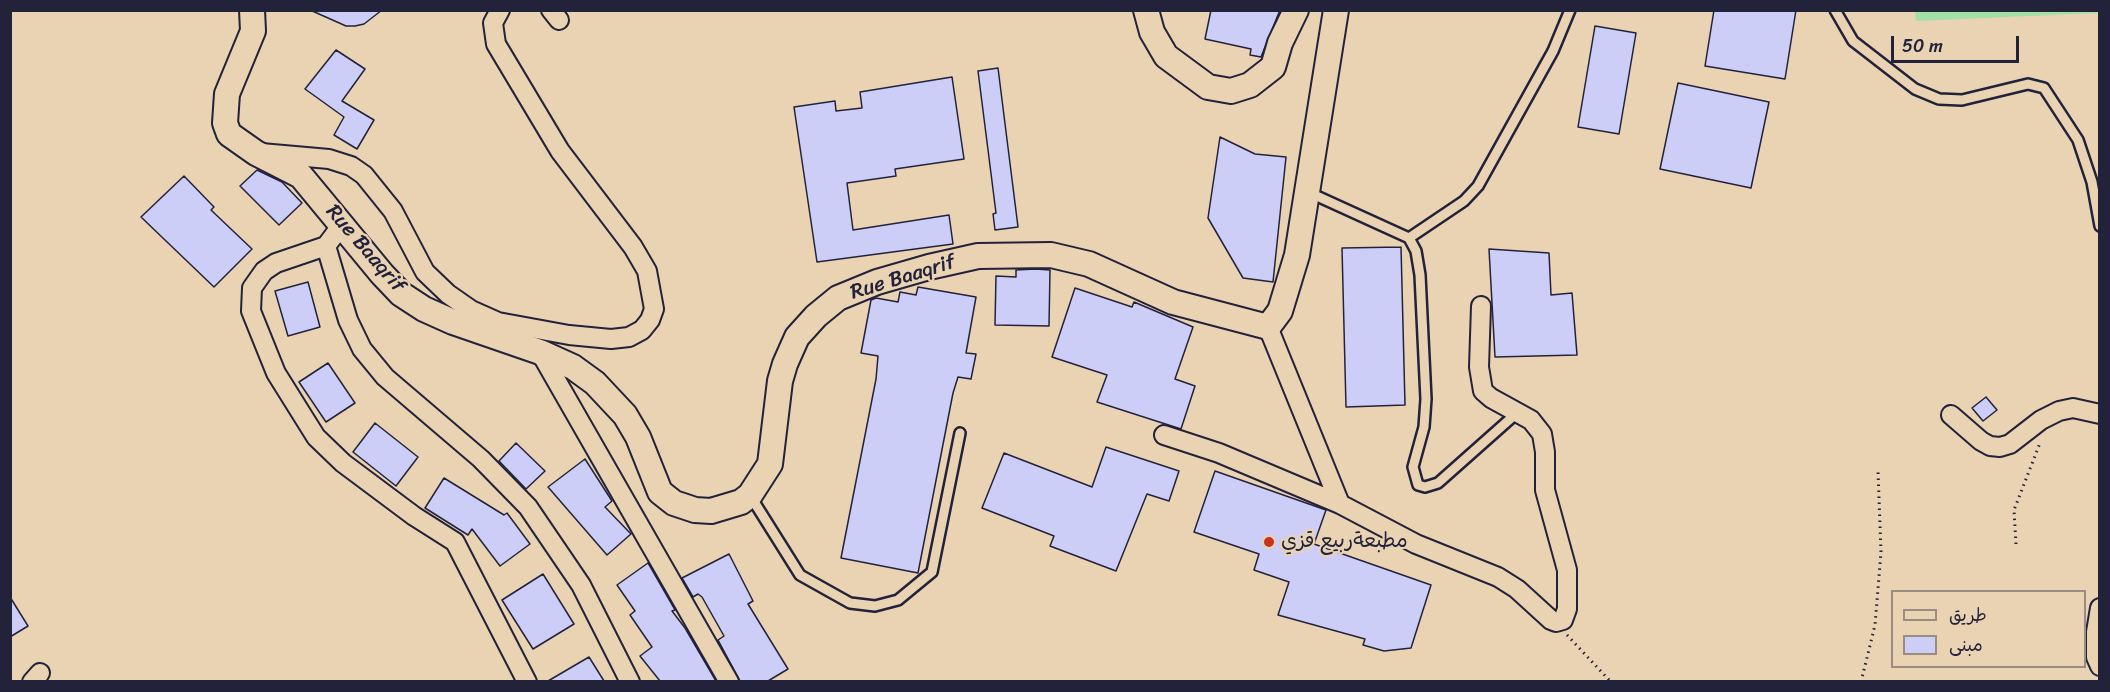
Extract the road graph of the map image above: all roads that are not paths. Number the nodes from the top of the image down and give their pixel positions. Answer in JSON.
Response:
{"nodes":[{"id":1,"x":252,"y":10,"type":"edge"},
{"id":2,"x":500,"y":10,"type":"edge"},
{"id":3,"x":1146,"y":10,"type":"edge"},
{"id":4,"x":1296,"y":10,"type":"edge"},
{"id":5,"x":1336,"y":10,"type":"edge"},
{"id":6,"x":1570,"y":10,"type":"edge"},
{"id":7,"x":1835,"y":10,"type":"edge"},
{"id":8,"x":256,"y":153,"type":"junction"},
{"id":9,"x":1308,"y":192,"type":"junction"},
{"id":10,"x":341,"y":226,"type":"junction"},
{"id":11,"x":2100,"y":226,"type":"edge"},
{"id":12,"x":1409,"y":238,"type":"junction"},
{"id":13,"x":326,"y":246,"type":"junction"},
{"id":14,"x":1481,"y":306,"type":"dead end"},
{"id":15,"x":1268,"y":327,"type":"junction"},
{"id":16,"x":540,"y":352,"type":"junction"},
{"id":17,"x":2100,"y":407,"type":"edge"},
{"id":18,"x":1518,"y":412,"type":"junction"},
{"id":19,"x":2099,"y":413,"type":"edge"},
{"id":20,"x":1951,"y":415,"type":"dead end"},
{"id":21,"x":960,"y":433,"type":"dead end"},
{"id":22,"x":1164,"y":435,"type":"dead end"},
{"id":23,"x":750,"y":495,"type":"junction"},
{"id":24,"x":1340,"y":504,"type":"junction"},
{"id":25,"x":2100,"y":608,"type":"edge"},
{"id":26,"x":2100,"y":666,"type":"edge"},
{"id":27,"x":527,"y":681,"type":"edge"},
{"id":28,"x":630,"y":681,"type":"edge"},
{"id":29,"x":729,"y":681,"type":"edge"}],
"edges":[{"from":1,"to":8,"type":"street","name":"Rue Baaqrif"},
{"from":2,"to":8,"type":"street"},
{"from":3,"to":4,"type":"street"},
{"from":5,"to":9,"type":"street"},
{"from":6,"to":12,"type":"lane"},
{"from":7,"to":11,"type":"lane"},
{"from":8,"to":10,"type":"street","name":"Rue Baaqrif"},
{"from":9,"to":12,"type":"lane"},
{"from":9,"to":15,"type":"street"},
{"from":10,"to":13,"type":"street"},
{"from":10,"to":16,"type":"street","name":"Rue Baaqrif"},
{"from":12,"to":18,"type":"lane"},
{"from":13,"to":27,"type":"street"},
{"from":13,"to":28,"type":"street"},
{"from":14,"to":18,"type":"street"},
{"from":15,"to":23,"type":"street","name":"Rue Baaqrif"},
{"from":15,"to":24,"type":"street"},
{"from":16,"to":23,"type":"street","name":"Rue Baaqrif"},
{"from":16,"to":29,"type":"street"},
{"from":17,"to":19,"type":"lane"},
{"from":18,"to":24,"type":"street"},
{"from":19,"to":20,"type":"street"},
{"from":21,"to":23,"type":"lane"},
{"from":22,"to":24,"type":"street"},
{"from":25,"to":26,"type":"street"}]}
